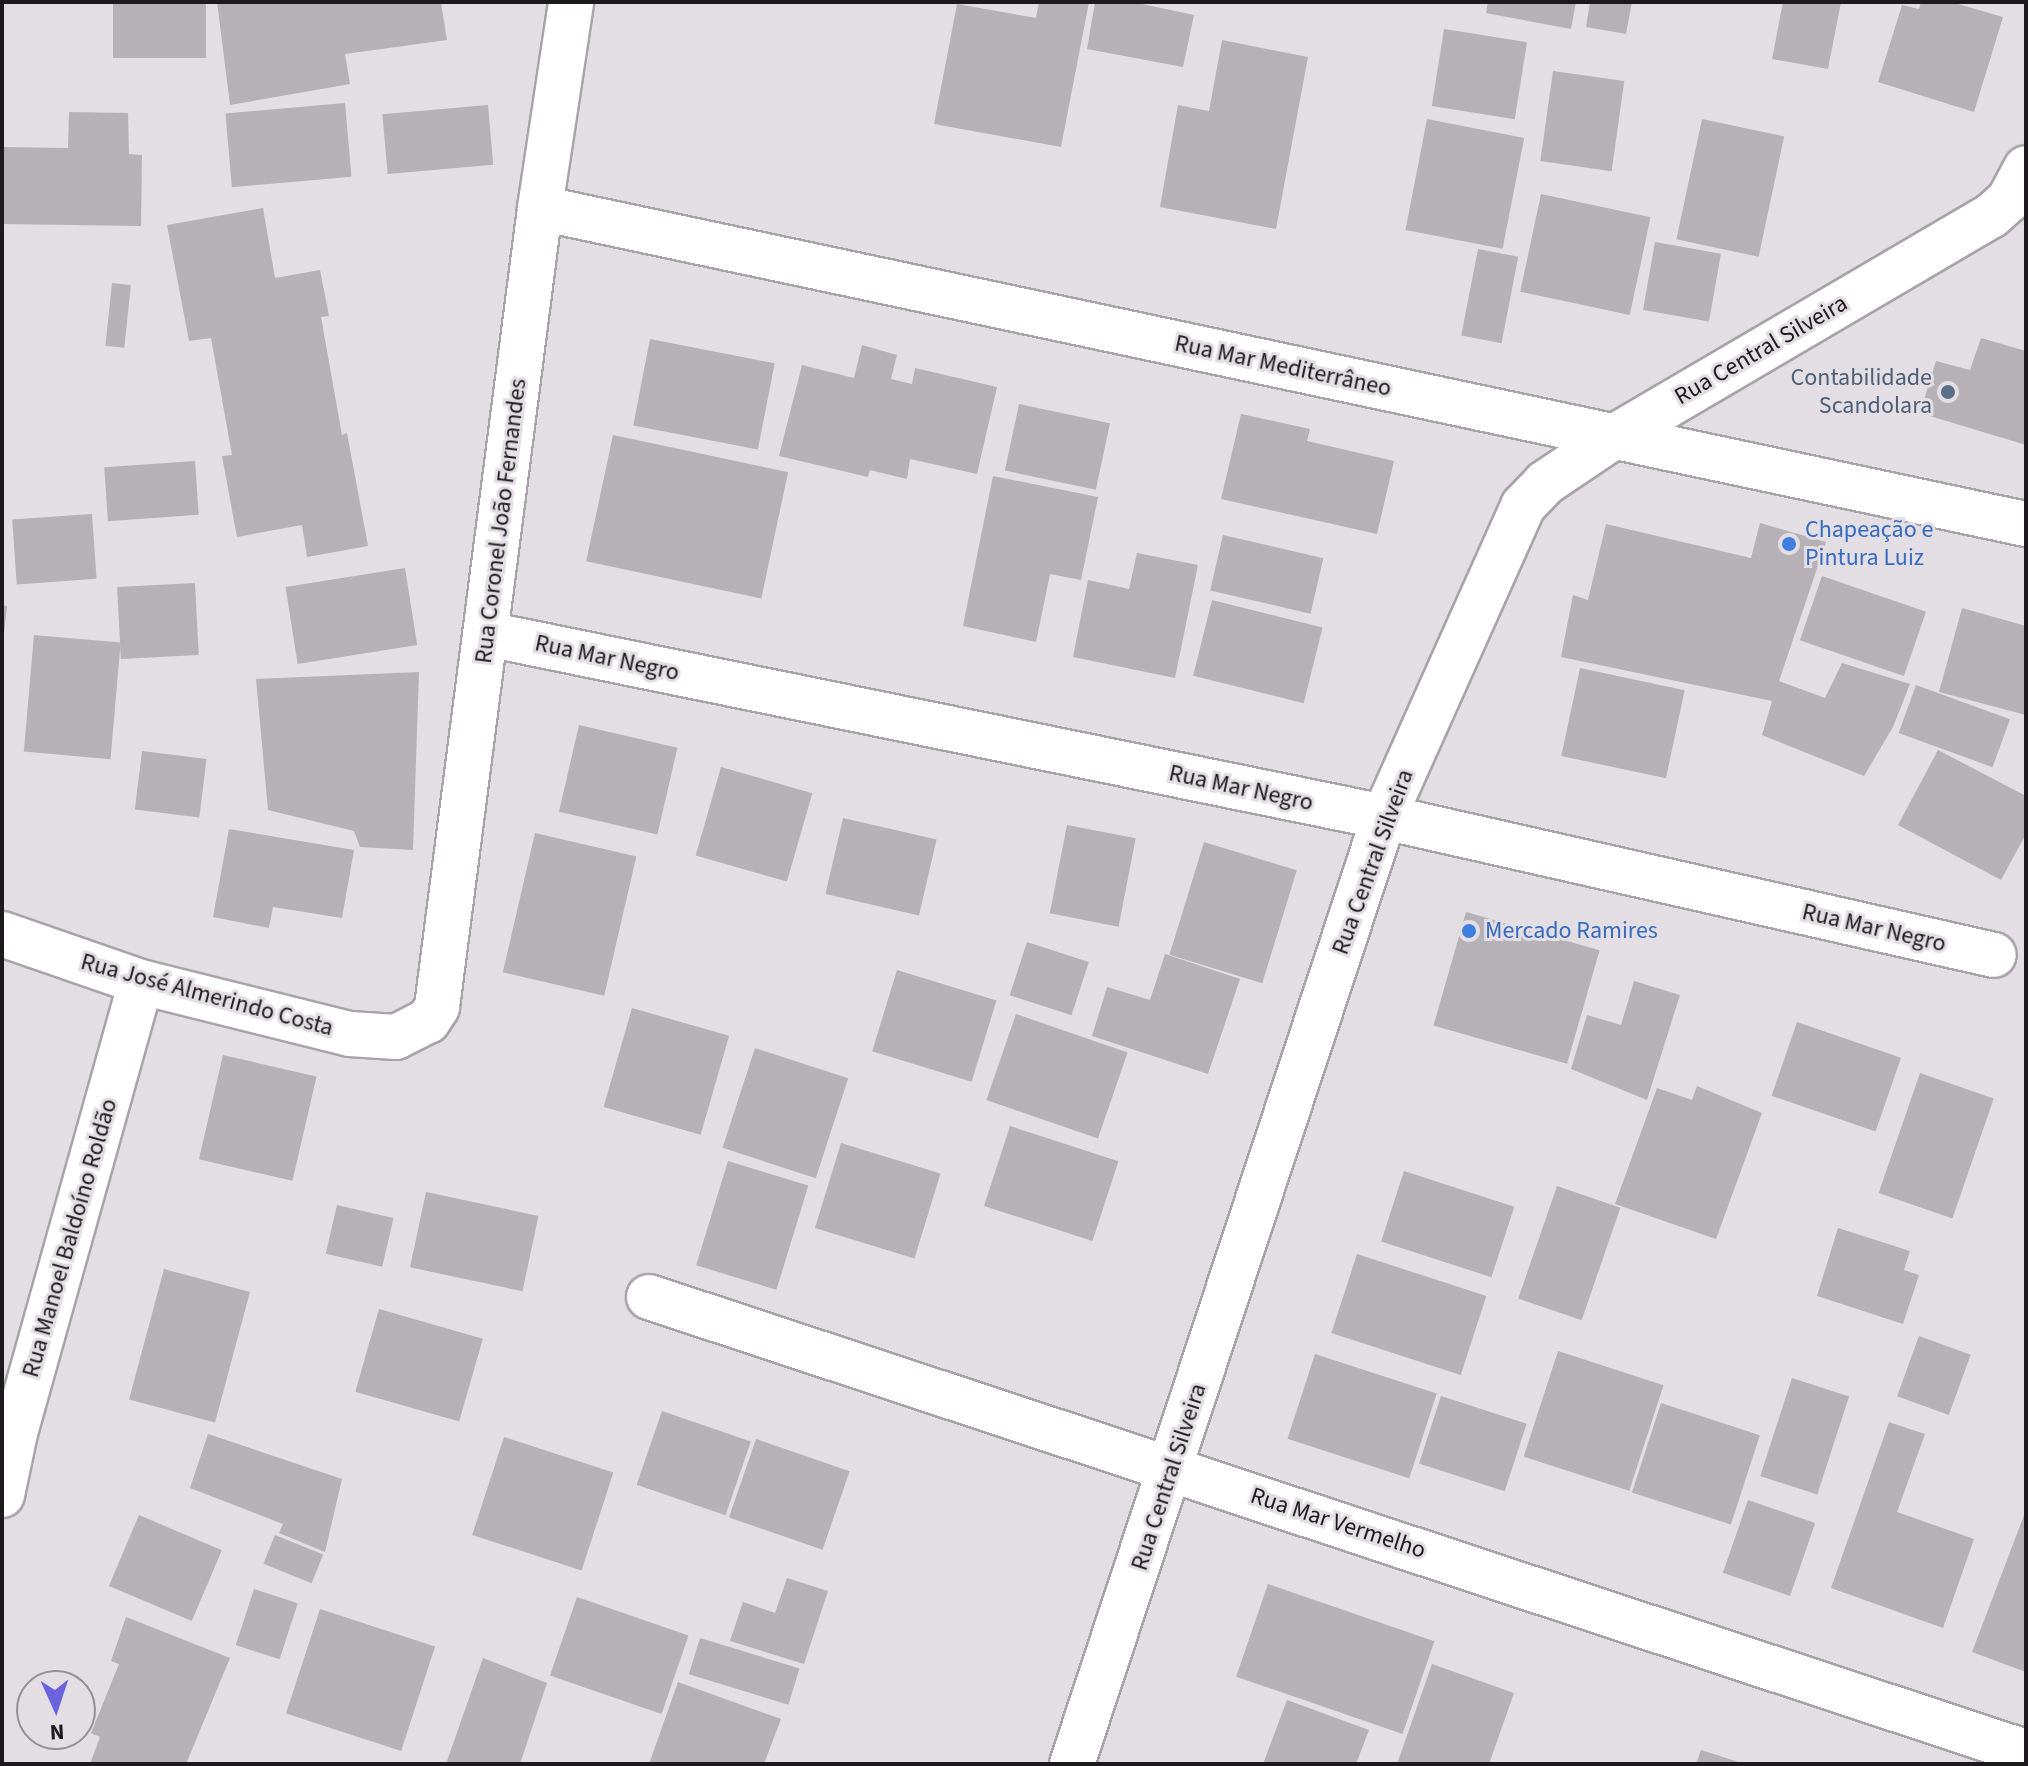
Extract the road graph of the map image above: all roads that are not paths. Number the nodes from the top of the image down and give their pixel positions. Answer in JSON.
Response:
{"nodes":[{"id":1,"x":571,"y":2,"type":"edge"},
{"id":2,"x":2026,"y":168,"type":"edge"},
{"id":3,"x":540,"y":208,"type":"junction"},
{"id":4,"x":1612,"y":438,"type":"junction"},
{"id":5,"x":2026,"y":524,"type":"edge"},
{"id":6,"x":487,"y":634,"type":"junction"},
{"id":7,"x":1384,"y":817,"type":"junction"},
{"id":8,"x":2,"y":934,"type":"edge"},
{"id":9,"x":1994,"y":955,"type":"dead end"},
{"id":10,"x":141,"y":982,"type":"junction"},
{"id":11,"x":414,"y":1031,"type":"joint"},
{"id":12,"x":649,"y":1297,"type":"dead end"},
{"id":13,"x":1172,"y":1468,"type":"junction"},
{"id":14,"x":2,"y":1495,"type":"edge"},
{"id":15,"x":2026,"y":1752,"type":"edge"},
{"id":16,"x":1072,"y":1764,"type":"edge"}],
"edges":[{"from":1,"to":3,"type":"street","name":"Rua Coronel João Fernandes"},
{"from":2,"to":4,"type":"street","name":"Rua Central Silveira"},
{"from":3,"to":4,"type":"street","name":"Rua Mar Mediterrâneo"},
{"from":3,"to":6,"type":"street","name":"Rua Coronel João Fernandes"},
{"from":4,"to":5,"type":"street","name":"Rua Mar Mediterrâneo"},
{"from":4,"to":7,"type":"street","name":"Rua Central Silveira"},
{"from":6,"to":7,"type":"street","name":"Rua Mar Negro"},
{"from":6,"to":11,"type":"street","name":"Rua Coronel João Fernandes"},
{"from":7,"to":9,"type":"street","name":"Rua Mar Negro"},
{"from":7,"to":13,"type":"street","name":"Rua Central Silveira"},
{"from":8,"to":10,"type":"street","name":"Rua José Almerindo Costa"},
{"from":10,"to":11,"type":"street","name":"Rua José Almerindo Costa"},
{"from":10,"to":14,"type":"street","name":"Rua Manoel Baldoíno Roldão"},
{"from":12,"to":13,"type":"street","name":"Rua Mar Vermelho"},
{"from":13,"to":15,"type":"street","name":"Rua Mar Vermelho"},
{"from":13,"to":16,"type":"street","name":"Rua Central Silveira"}]}
